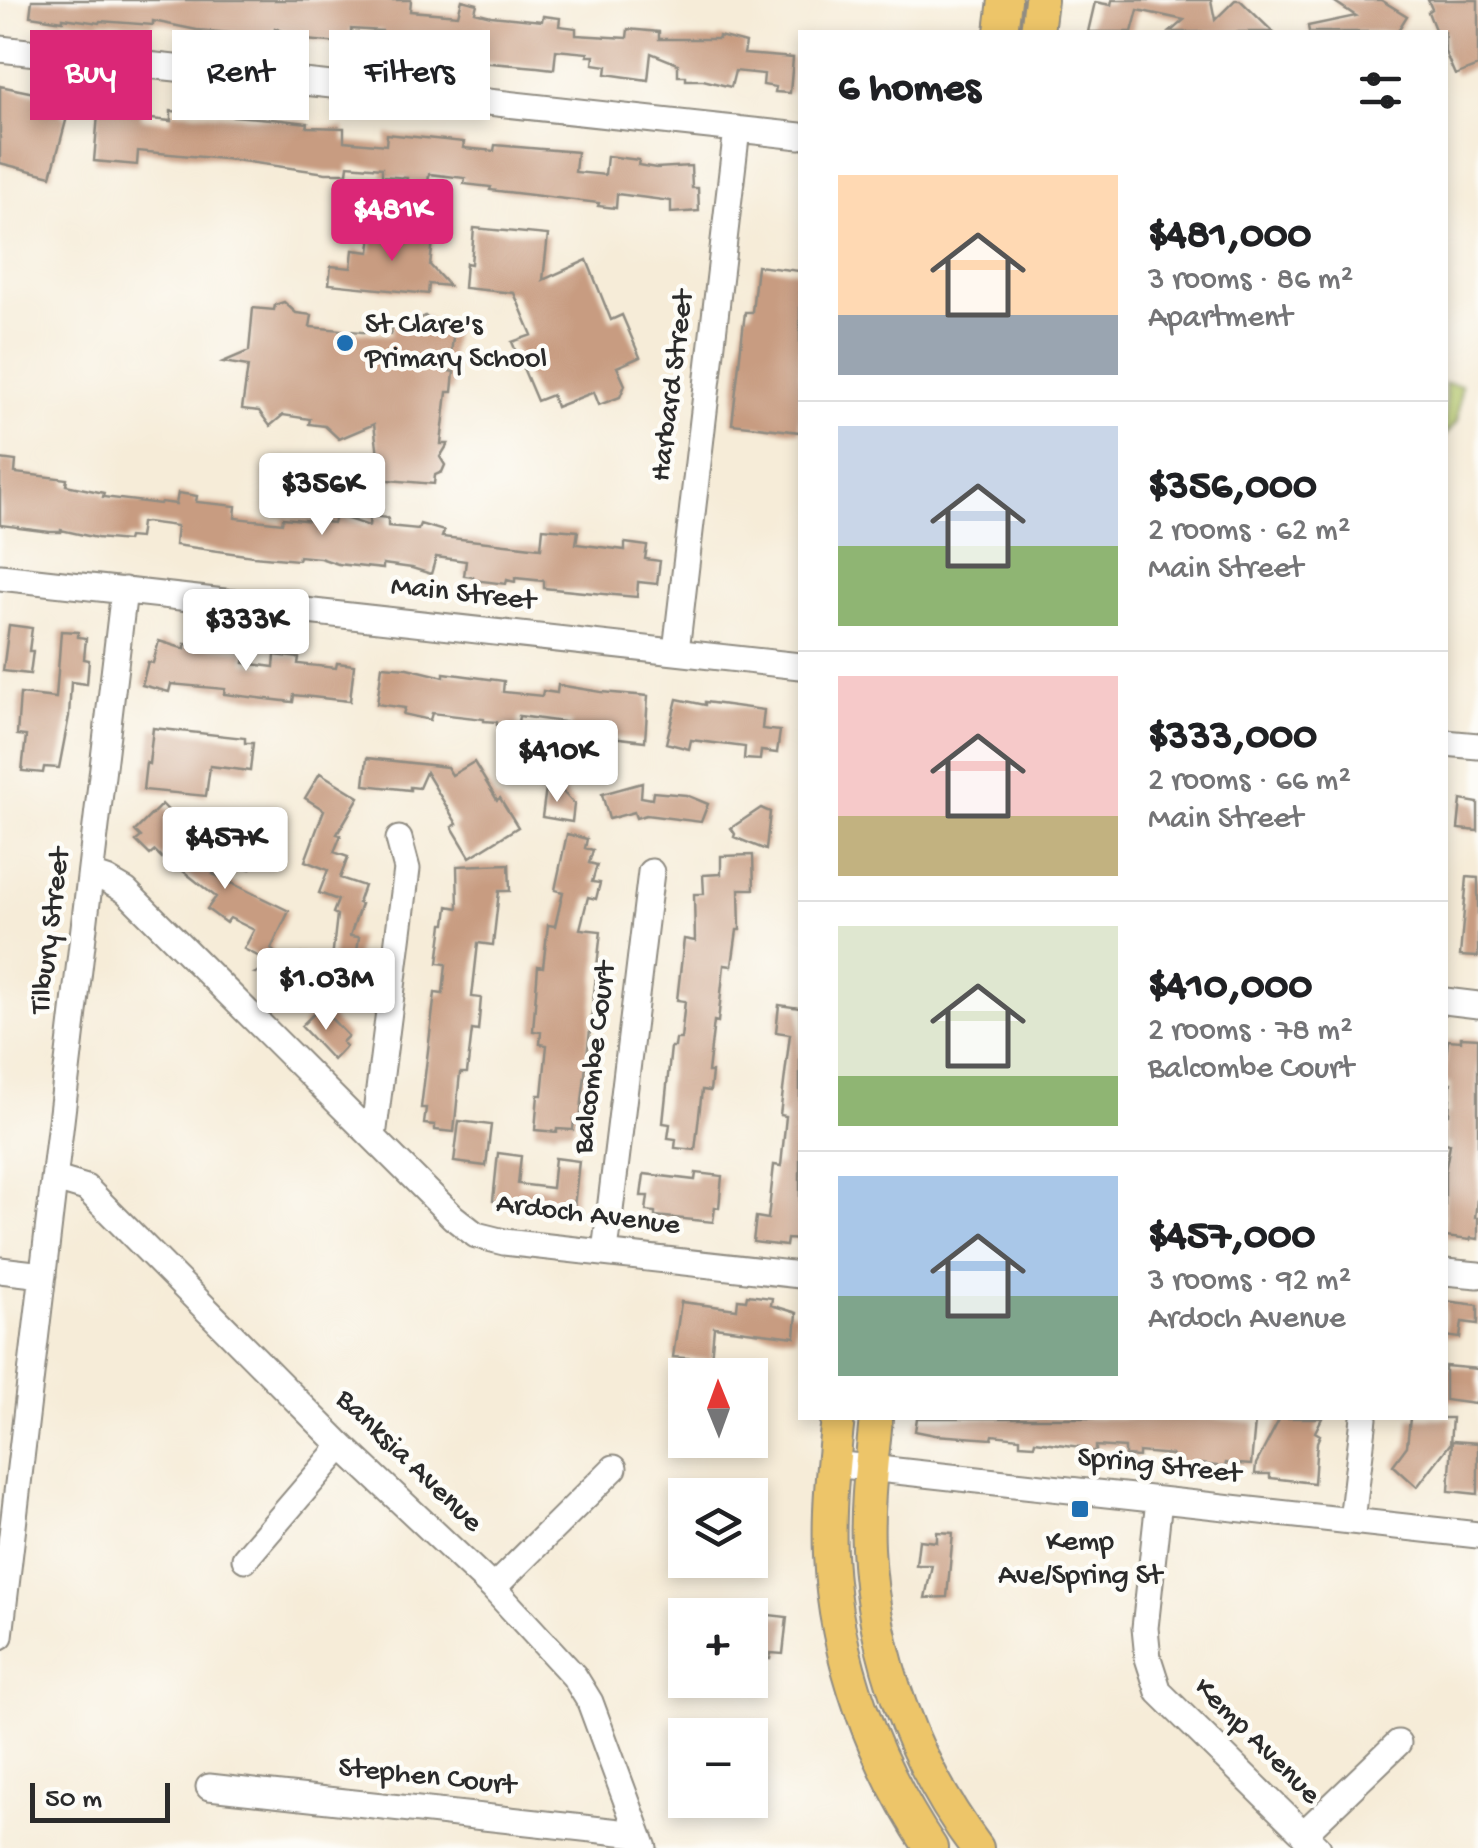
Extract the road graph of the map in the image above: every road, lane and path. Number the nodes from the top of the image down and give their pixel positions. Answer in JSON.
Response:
{"nodes":[{"id":1,"x":1006,"y":0,"type":"edge"},
{"id":2,"x":1041,"y":0,"type":"edge"},
{"id":3,"x":1000,"y":30,"type":"edge"},
{"id":4,"x":1037,"y":30,"type":"edge"},
{"id":5,"x":0,"y":49,"type":"edge"},
{"id":6,"x":737,"y":129,"type":"junction"},
{"id":7,"x":798,"y":136,"type":"edge"},
{"id":8,"x":0,"y":578,"type":"edge"},
{"id":9,"x":124,"y":590,"type":"junction"},
{"id":10,"x":676,"y":651,"type":"junction"},
{"id":11,"x":798,"y":666,"type":"edge"},
{"id":12,"x":1448,"y":742,"type":"edge"},
{"id":13,"x":1478,"y":746,"type":"edge"},
{"id":14,"x":399,"y":839,"type":"dead end"},
{"id":15,"x":651,"y":872,"type":"dead end"},
{"id":16,"x":92,"y":876,"type":"junction"},
{"id":17,"x":1448,"y":1001,"type":"edge"},
{"id":18,"x":1478,"y":1005,"type":"edge"},
{"id":19,"x":374,"y":1136,"type":"junction"},
{"id":20,"x":56,"y":1179,"type":"junction"},
{"id":21,"x":605,"y":1252,"type":"junction"},
{"id":22,"x":0,"y":1270,"type":"edge"},
{"id":23,"x":1448,"y":1272,"type":"edge"},
{"id":24,"x":798,"y":1274,"type":"edge"},
{"id":25,"x":44,"y":1275,"type":"junction"},
{"id":26,"x":1478,"y":1275,"type":"edge"},
{"id":27,"x":838,"y":1420,"type":"edge"},
{"id":28,"x":876,"y":1420,"type":"edge"},
{"id":29,"x":1364,"y":1420,"type":"edge"},
{"id":30,"x":342,"y":1446,"type":"junction"},
{"id":31,"x":833,"y":1464,"type":"junction"},
{"id":32,"x":614,"y":1468,"type":"dead end"},
{"id":33,"x":871,"y":1469,"type":"junction"},
{"id":34,"x":1159,"y":1500,"type":"junction"},
{"id":35,"x":1352,"y":1520,"type":"junction"},
{"id":36,"x":1478,"y":1535,"type":"edge"},
{"id":37,"x":245,"y":1559,"type":"dead end"},
{"id":38,"x":492,"y":1588,"type":"junction"},
{"id":39,"x":0,"y":1636,"type":"edge"},
{"id":40,"x":1398,"y":1743,"type":"dead end"},
{"id":41,"x":209,"y":1787,"type":"dead end"},
{"id":42,"x":641,"y":1841,"type":"edge"},
{"id":43,"x":1311,"y":1841,"type":"edge"},
{"id":44,"x":931,"y":1848,"type":"edge"},
{"id":45,"x":978,"y":1848,"type":"edge"}],
"edges":[{"from":1,"to":3,"type":"main road"},
{"from":2,"to":4,"type":"main road"},
{"from":5,"to":6,"type":"street"},
{"from":6,"to":7,"type":"street"},
{"from":6,"to":10,"type":"street","name":"Harbard Street"},
{"from":8,"to":9,"type":"street","name":"Main Street"},
{"from":9,"to":10,"type":"street","name":"Main Street"},
{"from":9,"to":16,"type":"street","name":"Tilbury Street"},
{"from":10,"to":11,"type":"street","name":"Main Street"},
{"from":12,"to":13,"type":"street"},
{"from":14,"to":19,"type":"street"},
{"from":15,"to":21,"type":"street","name":"Balcombe Court"},
{"from":16,"to":19,"type":"street","name":"Ardoch Avenue"},
{"from":16,"to":20,"type":"street","name":"Tilbury Street"},
{"from":17,"to":18,"type":"street"},
{"from":19,"to":21,"type":"street","name":"Ardoch Avenue"},
{"from":20,"to":25,"type":"street","name":"Tilbury Street"},
{"from":20,"to":30,"type":"street","name":"Banksia Avenue"},
{"from":21,"to":24,"type":"street","name":"Ardoch Avenue"},
{"from":22,"to":25,"type":"street"},
{"from":23,"to":26,"type":"street"},
{"from":25,"to":39,"type":"street","name":"Tilbury Street"},
{"from":27,"to":31,"type":"main road"},
{"from":28,"to":33,"type":"main road"},
{"from":29,"to":35,"type":"street"},
{"from":30,"to":37,"type":"street"},
{"from":30,"to":38,"type":"street","name":"Banksia Avenue"},
{"from":31,"to":33,"type":"street","name":"Spring Street"},
{"from":31,"to":44,"type":"main road"},
{"from":32,"to":38,"type":"street"},
{"from":33,"to":34,"type":"street","name":"Spring Street"},
{"from":33,"to":45,"type":"main road"},
{"from":34,"to":35,"type":"street","name":"Spring Street"},
{"from":34,"to":43,"type":"street","name":"Kemp Avenue"},
{"from":35,"to":36,"type":"street","name":"Spring Street"},
{"from":38,"to":42,"type":"street","name":"Banksia Avenue"},
{"from":40,"to":43,"type":"street"},
{"from":41,"to":42,"type":"street","name":"Stephen Court"}]}
